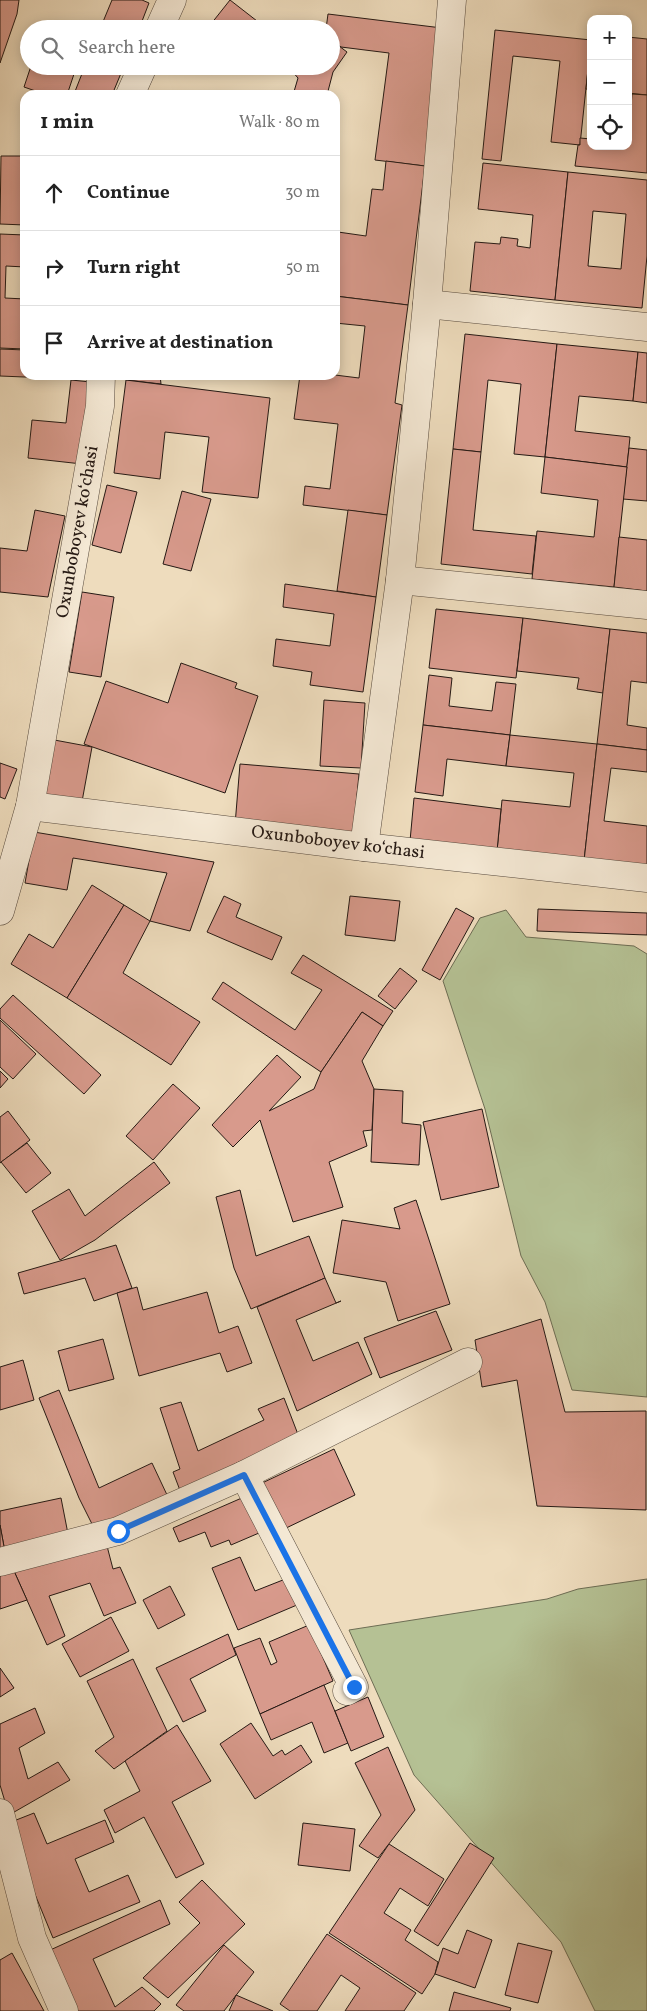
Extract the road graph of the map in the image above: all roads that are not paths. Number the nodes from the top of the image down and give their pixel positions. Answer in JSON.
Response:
{"nodes":[{"id":1,"x":172,"y":0,"type":"edge"},
{"id":2,"x":452,"y":0,"type":"edge"},
{"id":3,"x":163,"y":20,"type":"edge"},
{"id":4,"x":139,"y":75,"type":"edge"},
{"id":5,"x":132,"y":90,"type":"edge"},
{"id":6,"x":427,"y":304,"type":"junction"},
{"id":7,"x":647,"y":327,"type":"edge"},
{"id":8,"x":101,"y":380,"type":"edge"},
{"id":9,"x":400,"y":580,"type":"junction"},
{"id":10,"x":647,"y":604,"type":"edge"},
{"id":11,"x":30,"y":806,"type":"junction"},
{"id":12,"x":364,"y":847,"type":"junction"},
{"id":13,"x":647,"y":878,"type":"edge"},
{"id":14,"x":0,"y":911,"type":"edge"},
{"id":15,"x":468,"y":1362,"type":"dead end"},
{"id":16,"x":244,"y":1475,"type":"junction"},
{"id":17,"x":0,"y":1562,"type":"edge"},
{"id":18,"x":347,"y":1691,"type":"dead end"},
{"id":19,"x":0,"y":1812,"type":"edge"},
{"id":20,"x":64,"y":2011,"type":"edge"}],
"edges":[{"from":1,"to":3,"type":"street"},
{"from":2,"to":6,"type":"street"},
{"from":4,"to":5,"type":"street"},
{"from":6,"to":7,"type":"street"},
{"from":6,"to":9,"type":"street"},
{"from":8,"to":11,"type":"street","name":"Oxunboboyev koʻchasi"},
{"from":9,"to":10,"type":"street"},
{"from":9,"to":12,"type":"street"},
{"from":11,"to":12,"type":"street","name":"Oxunboboyev koʻchasi"},
{"from":11,"to":14,"type":"street","name":"Oxunboboyev koʻchasi"},
{"from":12,"to":13,"type":"street","name":"Oxunboboyev koʻchasi"},
{"from":15,"to":16,"type":"street"},
{"from":16,"to":17,"type":"street"},
{"from":16,"to":18,"type":"street"},
{"from":19,"to":20,"type":"street"}]}
